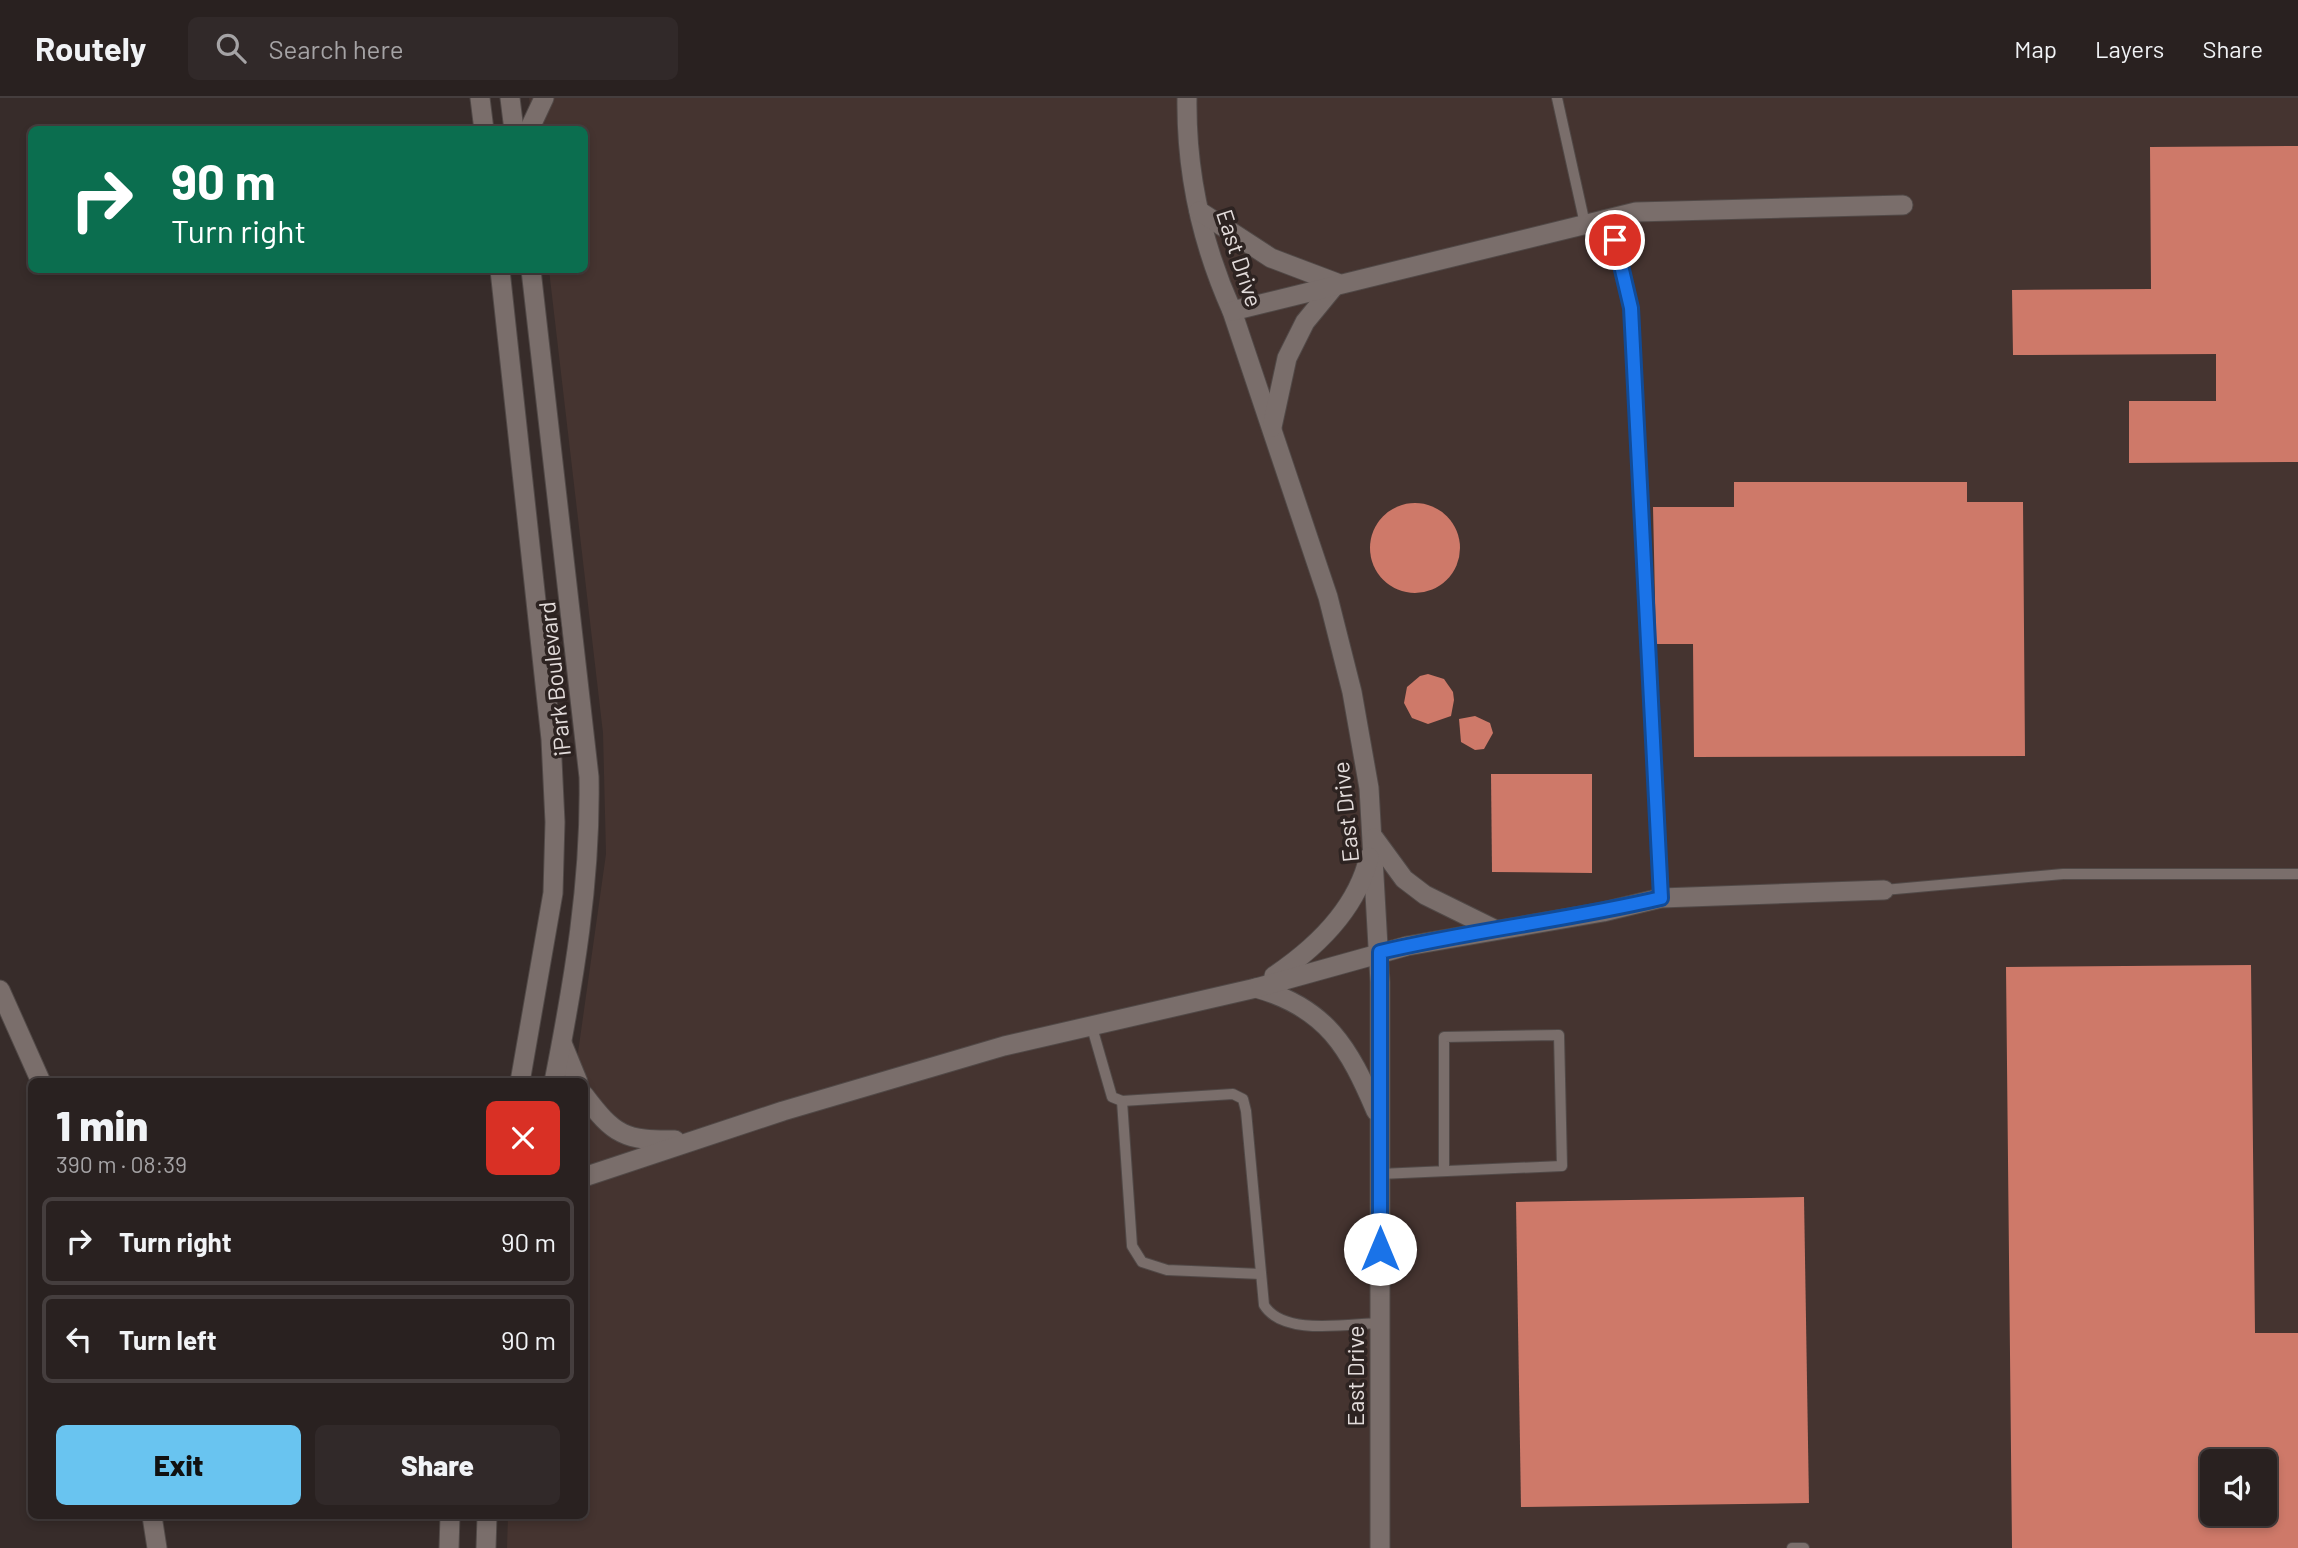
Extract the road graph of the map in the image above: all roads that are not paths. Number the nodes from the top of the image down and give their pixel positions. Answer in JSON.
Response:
{"nodes":[{"id":1,"x":480,"y":98,"type":"edge"},
{"id":2,"x":510,"y":98,"type":"edge"},
{"id":3,"x":544,"y":98,"type":"edge"},
{"id":4,"x":1187,"y":98,"type":"edge"},
{"id":5,"x":1557,"y":98,"type":"edge"},
{"id":6,"x":484,"y":126,"type":"edge"},
{"id":7,"x":514,"y":126,"type":"edge"},
{"id":8,"x":531,"y":126,"type":"edge"},
{"id":9,"x":1903,"y":205,"type":"dead end"},
{"id":10,"x":1199,"y":211,"type":"junction"},
{"id":11,"x":1610,"y":218,"type":"junction"},
{"id":12,"x":1585,"y":224,"type":"junction"},
{"id":13,"x":500,"y":273,"type":"edge"},
{"id":14,"x":531,"y":273,"type":"edge"},
{"id":15,"x":1337,"y":283,"type":"junction"},
{"id":16,"x":1232,"y":311,"type":"junction"},
{"id":17,"x":1272,"y":427,"type":"junction"},
{"id":18,"x":1373,"y":837,"type":"junction"},
{"id":19,"x":2298,"y":874,"type":"edge"},
{"id":20,"x":1884,"y":890,"type":"joint"},
{"id":21,"x":1661,"y":898,"type":"junction"},
{"id":22,"x":1494,"y":929,"type":"junction"},
{"id":23,"x":1380,"y":952,"type":"junction"},
{"id":24,"x":1256,"y":988,"type":"junction"},
{"id":25,"x":0,"y":990,"type":"edge"},
{"id":26,"x":1091,"y":1024,"type":"junction"},
{"id":27,"x":562,"y":1044,"type":"junction"},
{"id":28,"x":39,"y":1078,"type":"edge"},
{"id":29,"x":521,"y":1078,"type":"edge"},
{"id":30,"x":555,"y":1078,"type":"edge"},
{"id":31,"x":576,"y":1078,"type":"edge"},
{"id":32,"x":588,"y":1100,"type":"edge"},
{"id":33,"x":1122,"y":1101,"type":"junction"},
{"id":34,"x":1380,"y":1118,"type":"junction"},
{"id":35,"x":697,"y":1140,"type":"junction"},
{"id":36,"x":1444,"y":1171,"type":"junction"},
{"id":37,"x":1380,"y":1174,"type":"junction"},
{"id":38,"x":588,"y":1176,"type":"edge"},
{"id":39,"x":1261,"y":1273,"type":"junction"},
{"id":40,"x":1379,"y":1323,"type":"junction"},
{"id":41,"x":152,"y":1519,"type":"edge"},
{"id":42,"x":450,"y":1519,"type":"edge"},
{"id":43,"x":488,"y":1519,"type":"edge"},
{"id":44,"x":157,"y":1548,"type":"edge"},
{"id":45,"x":449,"y":1548,"type":"edge"},
{"id":46,"x":486,"y":1548,"type":"edge"},
{"id":47,"x":1380,"y":1548,"type":"edge"},
{"id":48,"x":1792,"y":1548,"type":"edge"},
{"id":49,"x":1804,"y":1548,"type":"edge"}],
"edges":[{"from":1,"to":6,"type":"street"},
{"from":2,"to":7,"type":"street"},
{"from":3,"to":8,"type":"street"},
{"from":4,"to":10,"type":"street","name":"East Drive"},
{"from":5,"to":12,"type":"lane"},
{"from":9,"to":11,"type":"street"},
{"from":10,"to":15,"type":"street"},
{"from":10,"to":16,"type":"street","name":"East Drive"},
{"from":11,"to":12,"type":"street"},
{"from":11,"to":21,"type":"lane"},
{"from":12,"to":15,"type":"street"},
{"from":13,"to":29,"type":"street","name":"iPark Boulevard"},
{"from":14,"to":27,"type":"street","name":"iPark Boulevard"},
{"from":15,"to":16,"type":"street"},
{"from":15,"to":17,"type":"street"},
{"from":16,"to":17,"type":"street","name":"East Drive"},
{"from":17,"to":18,"type":"street","name":"East Drive"},
{"from":18,"to":22,"type":"street"},
{"from":18,"to":23,"type":"street","name":"East Drive"},
{"from":18,"to":24,"type":"street"},
{"from":19,"to":20,"type":"lane"},
{"from":20,"to":21,"type":"street"},
{"from":21,"to":22,"type":"street"},
{"from":22,"to":23,"type":"street"},
{"from":23,"to":24,"type":"street"},
{"from":23,"to":34,"type":"street","name":"East Drive"},
{"from":24,"to":26,"type":"street"},
{"from":24,"to":34,"type":"street"},
{"from":25,"to":28,"type":"street"},
{"from":26,"to":33,"type":"lane"},
{"from":26,"to":35,"type":"street"},
{"from":27,"to":30,"type":"street","name":"iPark Boulevard"},
{"from":27,"to":31,"type":"street"},
{"from":32,"to":35,"type":"street"},
{"from":33,"to":39,"type":"lane"},
{"from":33,"to":39,"type":"lane"},
{"from":34,"to":37,"type":"street","name":"East Drive"},
{"from":35,"to":38,"type":"street"},
{"from":36,"to":36,"type":"lane"},
{"from":36,"to":37,"type":"lane"},
{"from":37,"to":40,"type":"street","name":"East Drive"},
{"from":39,"to":40,"type":"lane"},
{"from":40,"to":47,"type":"street","name":"East Drive"},
{"from":41,"to":44,"type":"street"},
{"from":42,"to":45,"type":"street"},
{"from":43,"to":46,"type":"street"},
{"from":48,"to":49,"type":"lane"}]}
